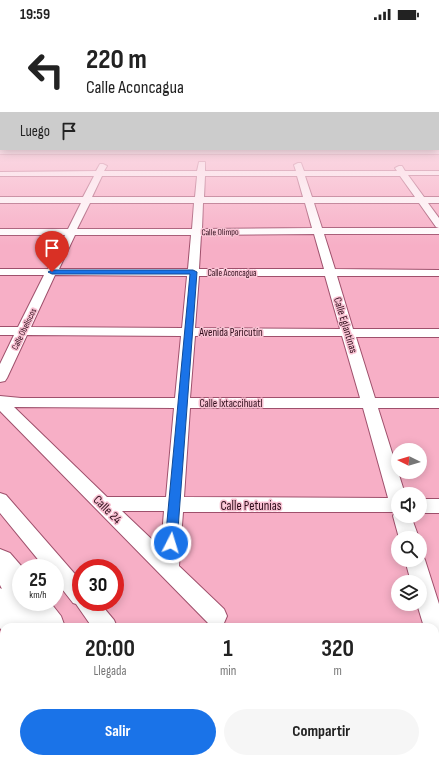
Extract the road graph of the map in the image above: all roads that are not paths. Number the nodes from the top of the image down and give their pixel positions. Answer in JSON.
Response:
{"nodes":[{"id":1,"x":97,"y":177,"type":"edge"},
{"id":2,"x":201,"y":177,"type":"edge"},
{"id":3,"x":301,"y":177,"type":"edge"},
{"id":4,"x":406,"y":177,"type":"edge"},
{"id":5,"x":0,"y":200,"type":"edge"},
{"id":6,"x":86,"y":200,"type":"junction"},
{"id":7,"x":199,"y":200,"type":"junction"},
{"id":8,"x":308,"y":200,"type":"junction"},
{"id":9,"x":421,"y":200,"type":"junction"},
{"id":10,"x":439,"y":200,"type":"edge"},
{"id":11,"x":439,"y":226,"type":"edge"},
{"id":12,"x":318,"y":231,"type":"junction"},
{"id":13,"x":439,"y":231,"type":"edge"},
{"id":14,"x":0,"y":232,"type":"edge"},
{"id":15,"x":71,"y":232,"type":"junction"},
{"id":16,"x":196,"y":232,"type":"junction"},
{"id":17,"x":0,"y":272,"type":"edge"},
{"id":18,"x":52,"y":272,"type":"junction"},
{"id":19,"x":193,"y":272,"type":"junction"},
{"id":20,"x":330,"y":273,"type":"junction"},
{"id":21,"x":439,"y":273,"type":"edge"},
{"id":22,"x":0,"y":324,"type":"edge"},
{"id":23,"x":439,"y":326,"type":"edge"},
{"id":24,"x":25,"y":328,"type":"junction"},
{"id":25,"x":189,"y":329,"type":"junction"},
{"id":26,"x":347,"y":329,"type":"junction"},
{"id":27,"x":0,"y":331,"type":"edge"},
{"id":28,"x":439,"y":333,"type":"edge"},
{"id":29,"x":0,"y":378,"type":"edge"},
{"id":30,"x":1,"y":401,"type":"edge"},
{"id":31,"x":183,"y":403,"type":"junction"},
{"id":32,"x":369,"y":403,"type":"junction"},
{"id":33,"x":439,"y":403,"type":"edge"},
{"id":34,"x":394,"y":487,"type":"edge"},
{"id":35,"x":0,"y":500,"type":"edge"},
{"id":36,"x":103,"y":504,"type":"junction"},
{"id":37,"x":174,"y":504,"type":"junction"},
{"id":38,"x":391,"y":506,"type":"edge"},
{"id":39,"x":427,"y":506,"type":"edge"},
{"id":40,"x":439,"y":506,"type":"edge"},
{"id":41,"x":0,"y":562,"type":"edge"},
{"id":42,"x":417,"y":567,"type":"edge"},
{"id":43,"x":169,"y":569,"type":"junction"},
{"id":44,"x":12,"y":577,"type":"edge"},
{"id":45,"x":72,"y":585,"type":"edge"},
{"id":46,"x":0,"y":602,"type":"edge"},
{"id":47,"x":37,"y":611,"type":"edge"},
{"id":48,"x":93,"y":611,"type":"edge"},
{"id":49,"x":216,"y":616,"type":"dead end"},
{"id":50,"x":15,"y":623,"type":"edge"},
{"id":51,"x":46,"y":623,"type":"edge"},
{"id":52,"x":103,"y":623,"type":"edge"},
{"id":53,"x":434,"y":623,"type":"edge"}],
"edges":[{"from":1,"to":6,"type":"street","name":"Calle Obeliscos"},
{"from":2,"to":7,"type":"street"},
{"from":3,"to":8,"type":"street","name":"Calle Eglantinas"},
{"from":4,"to":9,"type":"street"},
{"from":5,"to":6,"type":"street"},
{"from":6,"to":7,"type":"street"},
{"from":6,"to":15,"type":"street","name":"Calle Obeliscos"},
{"from":7,"to":8,"type":"street"},
{"from":7,"to":16,"type":"street"},
{"from":8,"to":9,"type":"street"},
{"from":8,"to":12,"type":"street","name":"Calle Eglantinas"},
{"from":9,"to":10,"type":"street"},
{"from":9,"to":11,"type":"street"},
{"from":12,"to":13,"type":"street","name":"Calle Olimpo"},
{"from":12,"to":16,"type":"street","name":"Calle Olimpo"},
{"from":12,"to":20,"type":"street","name":"Calle Eglantinas"},
{"from":14,"to":15,"type":"street","name":"Calle Olimpo"},
{"from":15,"to":16,"type":"street","name":"Calle Olimpo"},
{"from":15,"to":18,"type":"street","name":"Calle Obeliscos"},
{"from":16,"to":19,"type":"street"},
{"from":17,"to":18,"type":"street","name":"Calle Aconcagua"},
{"from":18,"to":19,"type":"street","name":"Calle Aconcagua"},
{"from":18,"to":24,"type":"street","name":"Calle Obeliscos"},
{"from":19,"to":20,"type":"street","name":"Calle Aconcagua"},
{"from":19,"to":25,"type":"street"},
{"from":20,"to":21,"type":"street","name":"Calle Aconcagua"},
{"from":20,"to":26,"type":"street","name":"Calle Eglantinas"},
{"from":22,"to":24,"type":"street","name":"Avenida Paricutín"},
{"from":23,"to":26,"type":"street","name":"Avenida Paricutín"},
{"from":24,"to":25,"type":"street","name":"Avenida Paricutín"},
{"from":24,"to":27,"type":"street","name":"Avenida Paricutín"},
{"from":24,"to":29,"type":"street","name":"Calle Obeliscos"},
{"from":25,"to":26,"type":"street","name":"Avenida Paricutín"},
{"from":25,"to":31,"type":"street"},
{"from":26,"to":28,"type":"street","name":"Avenida Paricutín"},
{"from":26,"to":32,"type":"street","name":"Calle Eglantinas"},
{"from":30,"to":31,"type":"street","name":"Calle Ixtaccihuatl"},
{"from":30,"to":36,"type":"street","name":"Calle 24"},
{"from":31,"to":32,"type":"street","name":"Calle Ixtaccihuatl"},
{"from":31,"to":37,"type":"street"},
{"from":32,"to":33,"type":"street","name":"Calle Ixtaccihuatl"},
{"from":32,"to":34,"type":"street","name":"Calle Eglantinas"},
{"from":35,"to":45,"type":"street"},
{"from":36,"to":37,"type":"street","name":"Calle Petunias"},
{"from":36,"to":43,"type":"street","name":"Calle 24"},
{"from":37,"to":38,"type":"street","name":"Calle Petunias"},
{"from":37,"to":43,"type":"street"},
{"from":39,"to":40,"type":"street"},
{"from":41,"to":44,"type":"main road"},
{"from":42,"to":53,"type":"street"},
{"from":43,"to":49,"type":"street","name":"Calle 24"},
{"from":46,"to":50,"type":"main road"},
{"from":47,"to":51,"type":"main road"},
{"from":48,"to":52,"type":"street"}]}
